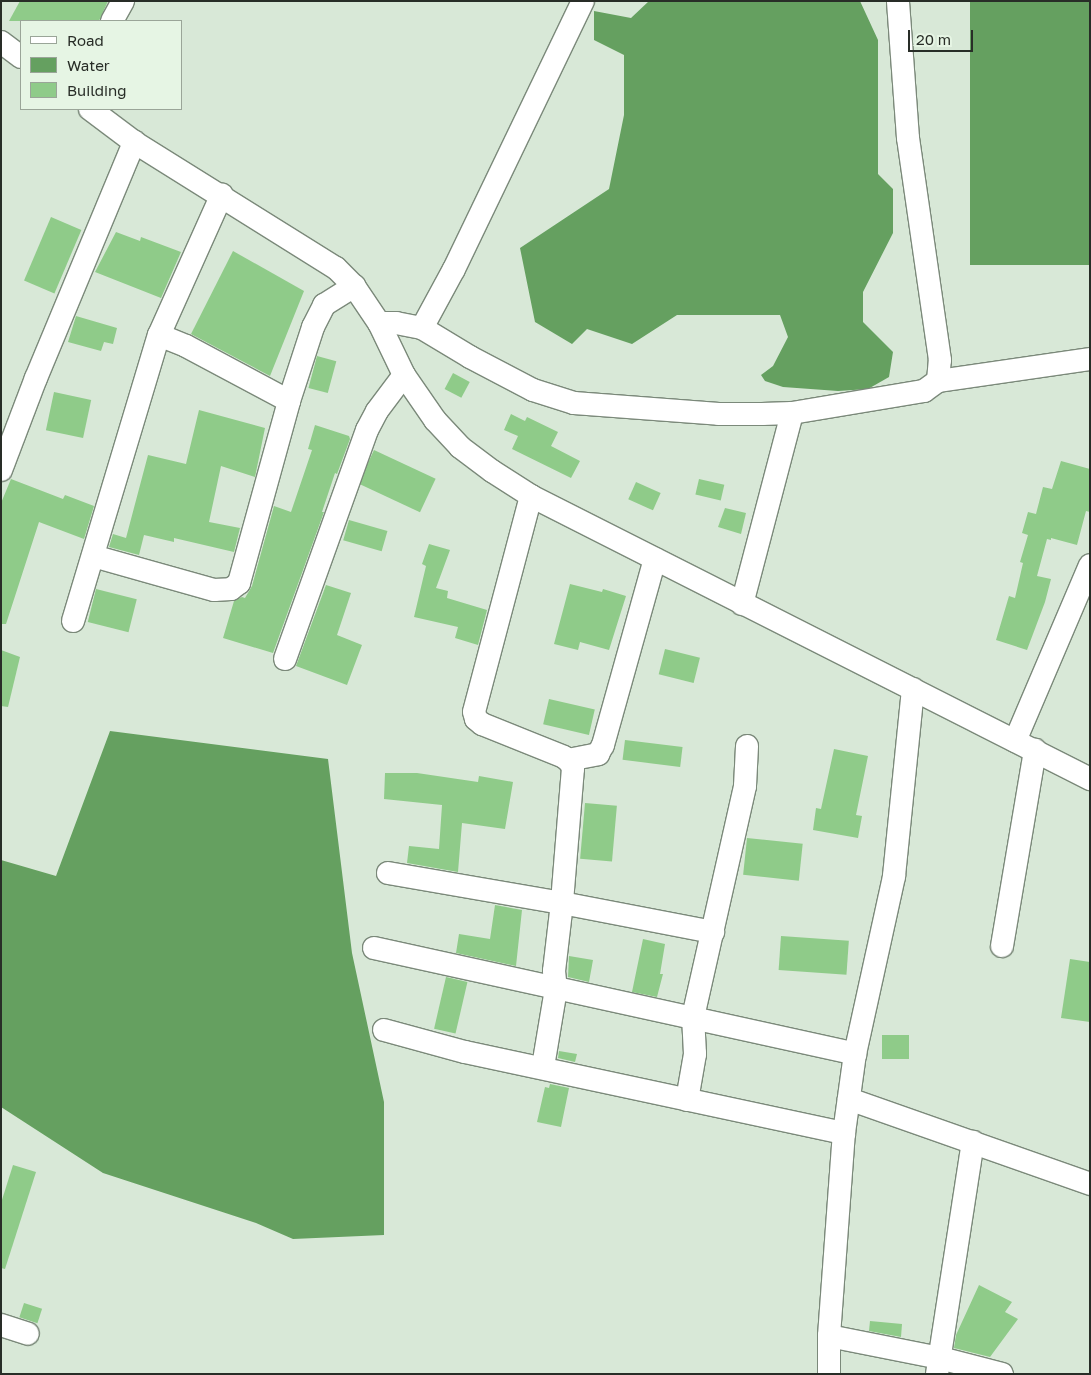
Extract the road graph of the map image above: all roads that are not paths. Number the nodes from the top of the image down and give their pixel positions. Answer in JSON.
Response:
{"nodes":[{"id":1,"x":123,"y":1,"type":"edge"},
{"id":2,"x":583,"y":1,"type":"edge"},
{"id":3,"x":898,"y":1,"type":"edge"},
{"id":4,"x":113,"y":20,"type":"edge"},
{"id":5,"x":1,"y":42,"type":"edge"},
{"id":6,"x":20,"y":56,"type":"edge"},
{"id":7,"x":91,"y":110,"type":"edge"},
{"id":8,"x":134,"y":142,"type":"junction"},
{"id":9,"x":222,"y":194,"type":"junction"},
{"id":10,"x":354,"y":286,"type":"junction"},
{"id":11,"x":379,"y":323,"type":"junction"},
{"id":12,"x":422,"y":328,"type":"junction"},
{"id":13,"x":160,"y":335,"type":"junction"},
{"id":14,"x":1090,"y":359,"type":"edge"},
{"id":15,"x":404,"y":375,"type":"junction"},
{"id":16,"x":938,"y":381,"type":"junction"},
{"id":17,"x":289,"y":401,"type":"junction"},
{"id":18,"x":792,"y":412,"type":"junction"},
{"id":19,"x":1,"y":470,"type":"edge"},
{"id":20,"x":530,"y":496,"type":"junction"},
{"id":21,"x":93,"y":556,"type":"junction"},
{"id":22,"x":655,"y":559,"type":"junction"},
{"id":23,"x":1090,"y":565,"type":"edge"},
{"id":24,"x":742,"y":604,"type":"junction"},
{"id":25,"x":73,"y":620,"type":"dead end"},
{"id":26,"x":285,"y":659,"type":"dead end"},
{"id":27,"x":913,"y":689,"type":"junction"},
{"id":28,"x":747,"y":746,"type":"dead end"},
{"id":29,"x":1025,"y":746,"type":"junction"},
{"id":30,"x":568,"y":760,"type":"junction"},
{"id":31,"x":1090,"y":780,"type":"edge"},
{"id":32,"x":388,"y":874,"type":"dead end"},
{"id":33,"x":562,"y":903,"type":"junction"},
{"id":34,"x":712,"y":932,"type":"junction"},
{"id":35,"x":1002,"y":946,"type":"dead end"},
{"id":36,"x":374,"y":948,"type":"dead end"},
{"id":37,"x":556,"y":989,"type":"junction"},
{"id":38,"x":693,"y":1017,"type":"junction"},
{"id":39,"x":384,"y":1030,"type":"dead end"},
{"id":40,"x":855,"y":1054,"type":"junction"},
{"id":41,"x":543,"y":1067,"type":"junction"},
{"id":42,"x":850,"y":1099,"type":"junction"},
{"id":43,"x":687,"y":1100,"type":"junction"},
{"id":44,"x":844,"y":1132,"type":"junction"},
{"id":45,"x":973,"y":1142,"type":"junction"},
{"id":46,"x":1090,"y":1184,"type":"edge"},
{"id":47,"x":1,"y":1325,"type":"edge"},
{"id":48,"x":28,"y":1334,"type":"dead end"},
{"id":49,"x":829,"y":1336,"type":"junction"},
{"id":50,"x":939,"y":1366,"type":"edge"},
{"id":51,"x":829,"y":1374,"type":"edge"},
{"id":52,"x":1002,"y":1374,"type":"edge"}],
"edges":[{"from":1,"to":4,"type":"street"},
{"from":2,"to":12,"type":"street"},
{"from":3,"to":16,"type":"street"},
{"from":5,"to":6,"type":"street"},
{"from":7,"to":8,"type":"street"},
{"from":8,"to":9,"type":"street"},
{"from":8,"to":19,"type":"street"},
{"from":9,"to":10,"type":"street"},
{"from":9,"to":13,"type":"street"},
{"from":10,"to":11,"type":"street"},
{"from":10,"to":17,"type":"street"},
{"from":11,"to":12,"type":"street"},
{"from":11,"to":15,"type":"street"},
{"from":12,"to":18,"type":"street"},
{"from":13,"to":17,"type":"street"},
{"from":13,"to":21,"type":"street"},
{"from":14,"to":16,"type":"street"},
{"from":15,"to":20,"type":"street"},
{"from":15,"to":26,"type":"street"},
{"from":16,"to":18,"type":"street"},
{"from":17,"to":21,"type":"street"},
{"from":18,"to":24,"type":"street"},
{"from":20,"to":22,"type":"street"},
{"from":20,"to":30,"type":"street"},
{"from":21,"to":25,"type":"street"},
{"from":22,"to":24,"type":"street"},
{"from":22,"to":30,"type":"street"},
{"from":23,"to":29,"type":"street"},
{"from":24,"to":27,"type":"street"},
{"from":27,"to":29,"type":"street"},
{"from":27,"to":40,"type":"street"},
{"from":28,"to":34,"type":"street"},
{"from":29,"to":31,"type":"street"},
{"from":29,"to":35,"type":"street"},
{"from":30,"to":33,"type":"street"},
{"from":32,"to":33,"type":"street"},
{"from":33,"to":34,"type":"street"},
{"from":33,"to":37,"type":"street"},
{"from":34,"to":38,"type":"street"},
{"from":36,"to":37,"type":"street"},
{"from":37,"to":38,"type":"street"},
{"from":37,"to":41,"type":"street"},
{"from":38,"to":40,"type":"street"},
{"from":38,"to":43,"type":"street"},
{"from":39,"to":41,"type":"street"},
{"from":40,"to":42,"type":"street"},
{"from":41,"to":43,"type":"street"},
{"from":42,"to":44,"type":"street"},
{"from":42,"to":45,"type":"street"},
{"from":43,"to":44,"type":"street"},
{"from":44,"to":49,"type":"street"},
{"from":45,"to":46,"type":"street"},
{"from":45,"to":50,"type":"street"},
{"from":47,"to":48,"type":"street"},
{"from":49,"to":50,"type":"street"},
{"from":49,"to":51,"type":"street"},
{"from":50,"to":52,"type":"street"}]}
